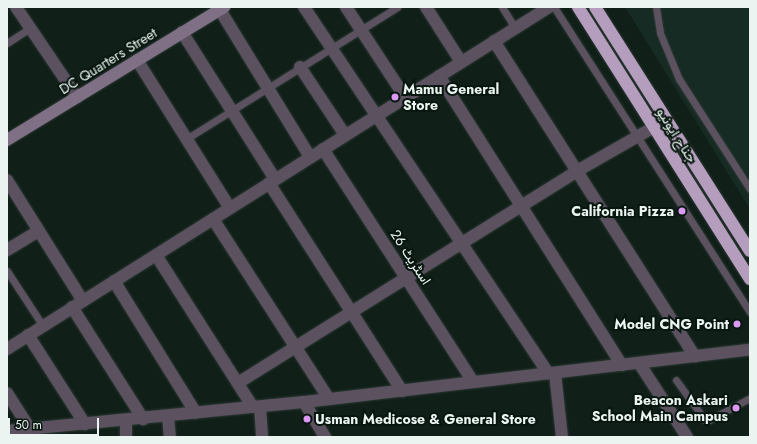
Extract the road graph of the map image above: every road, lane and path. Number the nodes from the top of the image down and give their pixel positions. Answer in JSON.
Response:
{"nodes":[{"id":1,"x":16,"y":7,"type":"edge"},
{"id":2,"x":304,"y":7,"type":"edge"},
{"id":3,"x":346,"y":7,"type":"edge"},
{"id":4,"x":397,"y":7,"type":"edge"},
{"id":5,"x":426,"y":7,"type":"edge"},
{"id":6,"x":502,"y":7,"type":"edge"},
{"id":7,"x":549,"y":7,"type":"edge"},
{"id":8,"x":554,"y":7,"type":"edge"},
{"id":9,"x":578,"y":7,"type":"edge"},
{"id":10,"x":595,"y":7,"type":"edge"},
{"id":11,"x":656,"y":7,"type":"edge"},
{"id":12,"x":222,"y":8,"type":"edge"},
{"id":13,"x":30,"y":28,"type":"junction"},
{"id":14,"x":516,"y":28,"type":"junction"},
{"id":15,"x":360,"y":30,"type":"junction"},
{"id":16,"x":182,"y":32,"type":"junction"},
{"id":17,"x":494,"y":41,"type":"junction"},
{"id":18,"x":7,"y":43,"type":"edge"},
{"id":19,"x":331,"y":48,"type":"junction"},
{"id":20,"x":137,"y":60,"type":"junction"},
{"id":21,"x":461,"y":62,"type":"junction"},
{"id":22,"x":300,"y":67,"type":"junction"},
{"id":23,"x":439,"y":76,"type":"junction"},
{"id":24,"x":266,"y":88,"type":"junction"},
{"id":25,"x":78,"y":97,"type":"junction"},
{"id":26,"x":405,"y":97,"type":"junction"},
{"id":27,"x":232,"y":110,"type":"junction"},
{"id":28,"x":377,"y":115,"type":"junction"},
{"id":29,"x":654,"y":127,"type":"junction"},
{"id":30,"x":345,"y":135,"type":"junction"},
{"id":31,"x":636,"y":137,"type":"junction"},
{"id":32,"x":186,"y":139,"type":"junction"},
{"id":33,"x":7,"y":140,"type":"edge"},
{"id":34,"x":323,"y":149,"type":"junction"},
{"id":35,"x":310,"y":157,"type":"junction"},
{"id":36,"x":577,"y":172,"type":"junction"},
{"id":37,"x":7,"y":180,"type":"edge"},
{"id":38,"x":272,"y":181,"type":"junction"},
{"id":39,"x":750,"y":189,"type":"edge"},
{"id":40,"x":521,"y":207,"type":"junction"},
{"id":41,"x":230,"y":208,"type":"junction"},
{"id":42,"x":213,"y":219,"type":"junction"},
{"id":43,"x":39,"y":231,"type":"junction"},
{"id":44,"x":462,"y":243,"type":"junction"},
{"id":45,"x":7,"y":250,"type":"edge"},
{"id":46,"x":750,"y":251,"type":"edge"},
{"id":47,"x":156,"y":255,"type":"junction"},
{"id":48,"x":7,"y":271,"type":"edge"},
{"id":49,"x":407,"y":278,"type":"junction"},
{"id":50,"x":750,"y":279,"type":"edge"},
{"id":51,"x":114,"y":281,"type":"junction"},
{"id":52,"x":83,"y":300,"type":"junction"},
{"id":53,"x":72,"y":307,"type":"junction"},
{"id":54,"x":352,"y":312,"type":"junction"},
{"id":55,"x":750,"y":312,"type":"edge"},
{"id":56,"x":43,"y":326,"type":"junction"},
{"id":57,"x":28,"y":335,"type":"junction"},
{"id":58,"x":296,"y":347,"type":"junction"},
{"id":59,"x":7,"y":349,"type":"edge"},
{"id":60,"x":750,"y":350,"type":"edge"},
{"id":61,"x":695,"y":356,"type":"junction"},
{"id":62,"x":639,"y":363,"type":"junction"},
{"id":63,"x":622,"y":365,"type":"junction"},
{"id":64,"x":551,"y":373,"type":"junction"},
{"id":65,"x":676,"y":380,"type":"dead end"},
{"id":66,"x":473,"y":382,"type":"junction"},
{"id":67,"x":238,"y":383,"type":"junction"},
{"id":68,"x":402,"y":391,"type":"junction"},
{"id":69,"x":7,"y":393,"type":"edge"},
{"id":70,"x":750,"y":398,"type":"edge"},
{"id":71,"x":329,"y":399,"type":"junction"},
{"id":72,"x":304,"y":402,"type":"junction"},
{"id":73,"x":256,"y":407,"type":"junction"},
{"id":74,"x":196,"y":413,"type":"junction"},
{"id":75,"x":168,"y":416,"type":"junction"},
{"id":76,"x":143,"y":419,"type":"junction"},
{"id":77,"x":126,"y":420,"type":"junction"},
{"id":78,"x":85,"y":424,"type":"junction"},
{"id":79,"x":30,"y":429,"type":"junction"},
{"id":80,"x":14,"y":433,"type":"edge"},
{"id":81,"x":126,"y":437,"type":"edge"},
{"id":82,"x":170,"y":437,"type":"edge"},
{"id":83,"x":262,"y":437,"type":"edge"},
{"id":84,"x":325,"y":437,"type":"edge"},
{"id":85,"x":562,"y":437,"type":"edge"},
{"id":86,"x":687,"y":437,"type":"edge"}],
"edges":[{"from":1,"to":13,"type":"street"},
{"from":2,"to":19,"type":"street"},
{"from":3,"to":15,"type":"street"},
{"from":4,"to":15,"type":"lane"},
{"from":5,"to":21,"type":"street"},
{"from":6,"to":14,"type":"lane"},
{"from":7,"to":14,"type":"street"},
{"from":8,"to":31,"type":"lane"},
{"from":9,"to":29,"type":"highway","name":"جناح ایونیو"},
{"from":10,"to":46,"type":"highway","name":"جناح ایونیو"},
{"from":11,"to":39,"type":"lane"},
{"from":12,"to":16,"type":"street","name":"DC Quarters Street"},
{"from":12,"to":24,"type":"street"},
{"from":13,"to":18,"type":"lane"},
{"from":13,"to":25,"type":"street"},
{"from":14,"to":17,"type":"street"},
{"from":15,"to":19,"type":"lane"},
{"from":15,"to":26,"type":"street"},
{"from":16,"to":20,"type":"street","name":"DC Quarters Street"},
{"from":16,"to":27,"type":"street"},
{"from":17,"to":21,"type":"street"},
{"from":17,"to":36,"type":"street"},
{"from":19,"to":22,"type":"lane"},
{"from":19,"to":28,"type":"street"},
{"from":20,"to":25,"type":"street","name":"DC Quarters Street"},
{"from":20,"to":32,"type":"street"},
{"from":21,"to":23,"type":"street"},
{"from":22,"to":24,"type":"lane"},
{"from":22,"to":30,"type":"street"},
{"from":23,"to":26,"type":"street"},
{"from":23,"to":40,"type":"street"},
{"from":24,"to":27,"type":"lane"},
{"from":24,"to":35,"type":"street"},
{"from":25,"to":33,"type":"street","name":"DC Quarters Street"},
{"from":26,"to":28,"type":"street"},
{"from":27,"to":32,"type":"lane"},
{"from":27,"to":38,"type":"street"},
{"from":28,"to":30,"type":"street"},
{"from":28,"to":44,"type":"street"},
{"from":29,"to":31,"type":"street"},
{"from":29,"to":50,"type":"highway","name":"جناح ایونیو"},
{"from":30,"to":34,"type":"street"},
{"from":31,"to":36,"type":"street"},
{"from":31,"to":55,"type":"lane"},
{"from":32,"to":41,"type":"street"},
{"from":34,"to":35,"type":"street"},
{"from":34,"to":49,"type":"street","name":"اسٹریٹ 26"},
{"from":35,"to":38,"type":"street"},
{"from":36,"to":40,"type":"street"},
{"from":36,"to":61,"type":"street"},
{"from":37,"to":43,"type":"street"},
{"from":38,"to":41,"type":"street"},
{"from":38,"to":54,"type":"street"},
{"from":40,"to":44,"type":"street"},
{"from":40,"to":63,"type":"street"},
{"from":41,"to":42,"type":"street"},
{"from":42,"to":47,"type":"street"},
{"from":42,"to":58,"type":"street"},
{"from":43,"to":45,"type":"street"},
{"from":43,"to":52,"type":"street"},
{"from":44,"to":49,"type":"street"},
{"from":44,"to":64,"type":"street"},
{"from":47,"to":51,"type":"street"},
{"from":47,"to":67,"type":"street"},
{"from":48,"to":56,"type":"lane"},
{"from":49,"to":54,"type":"street"},
{"from":49,"to":66,"type":"street","name":"اسٹریٹ 26"},
{"from":51,"to":52,"type":"street"},
{"from":51,"to":74,"type":"street"},
{"from":52,"to":53,"type":"street"},
{"from":53,"to":56,"type":"street"},
{"from":53,"to":76,"type":"street"},
{"from":54,"to":58,"type":"street"},
{"from":54,"to":68,"type":"street"},
{"from":56,"to":57,"type":"street"},
{"from":57,"to":59,"type":"street"},
{"from":57,"to":78,"type":"street"},
{"from":58,"to":67,"type":"street"},
{"from":58,"to":71,"type":"street"},
{"from":60,"to":61,"type":"street"},
{"from":61,"to":62,"type":"street"},
{"from":62,"to":63,"type":"street"},
{"from":62,"to":86,"type":"street"},
{"from":63,"to":64,"type":"street"},
{"from":64,"to":66,"type":"street"},
{"from":64,"to":85,"type":"street"},
{"from":65,"to":70,"type":"lane"},
{"from":66,"to":68,"type":"street"},
{"from":67,"to":73,"type":"street"},
{"from":68,"to":71,"type":"street"},
{"from":69,"to":79,"type":"street"},
{"from":71,"to":72,"type":"street"},
{"from":72,"to":73,"type":"street"},
{"from":72,"to":84,"type":"street"},
{"from":73,"to":74,"type":"street"},
{"from":73,"to":83,"type":"street"},
{"from":74,"to":75,"type":"street"},
{"from":75,"to":76,"type":"street"},
{"from":75,"to":82,"type":"street"},
{"from":76,"to":77,"type":"street"},
{"from":77,"to":78,"type":"street"},
{"from":77,"to":81,"type":"street"},
{"from":78,"to":79,"type":"street"},
{"from":79,"to":80,"type":"street"}]}
